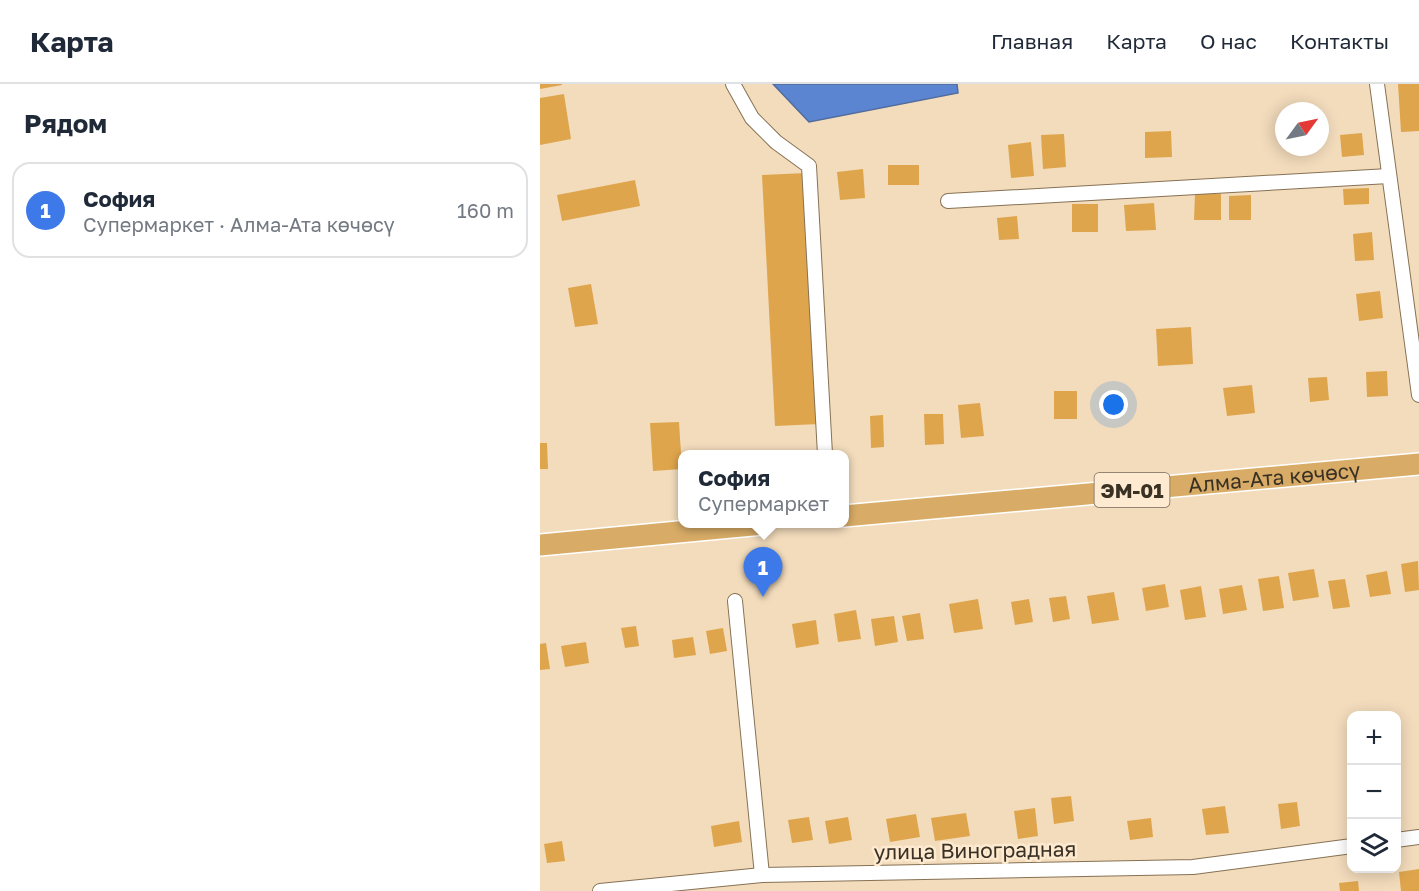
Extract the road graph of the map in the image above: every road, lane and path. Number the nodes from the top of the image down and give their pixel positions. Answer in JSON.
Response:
{"nodes":[{"id":1,"x":733,"y":84,"type":"edge"},
{"id":2,"x":1377,"y":84,"type":"edge"},
{"id":3,"x":1389,"y":176,"type":"junction"},
{"id":4,"x":948,"y":201,"type":"dead end"},
{"id":5,"x":1419,"y":395,"type":"edge"},
{"id":6,"x":825,"y":450,"type":"edge"},
{"id":7,"x":1419,"y":464,"type":"edge"},
{"id":8,"x":849,"y":516,"type":"edge"},
{"id":9,"x":721,"y":528,"type":"edge"},
{"id":10,"x":540,"y":545,"type":"edge"},
{"id":11,"x":735,"y":601,"type":"dead end"},
{"id":12,"x":1419,"y":837,"type":"edge"},
{"id":13,"x":1401,"y":839,"type":"edge"},
{"id":14,"x":1347,"y":847,"type":"edge"},
{"id":15,"x":762,"y":875,"type":"junction"},
{"id":16,"x":600,"y":891,"type":"edge"}],
"edges":[{"from":1,"to":6,"type":"street"},
{"from":2,"to":3,"type":"street"},
{"from":3,"to":4,"type":"street"},
{"from":3,"to":5,"type":"street"},
{"from":7,"to":8,"type":"highway","name":"Алма-Ата көчөсү","number":"ЭМ-01"},
{"from":9,"to":10,"type":"highway"},
{"from":11,"to":15,"type":"street"},
{"from":12,"to":13,"type":"street"},
{"from":14,"to":15,"type":"street","name":"улица Виноградная"},
{"from":15,"to":16,"type":"street","name":"улица Виноградная"}]}
